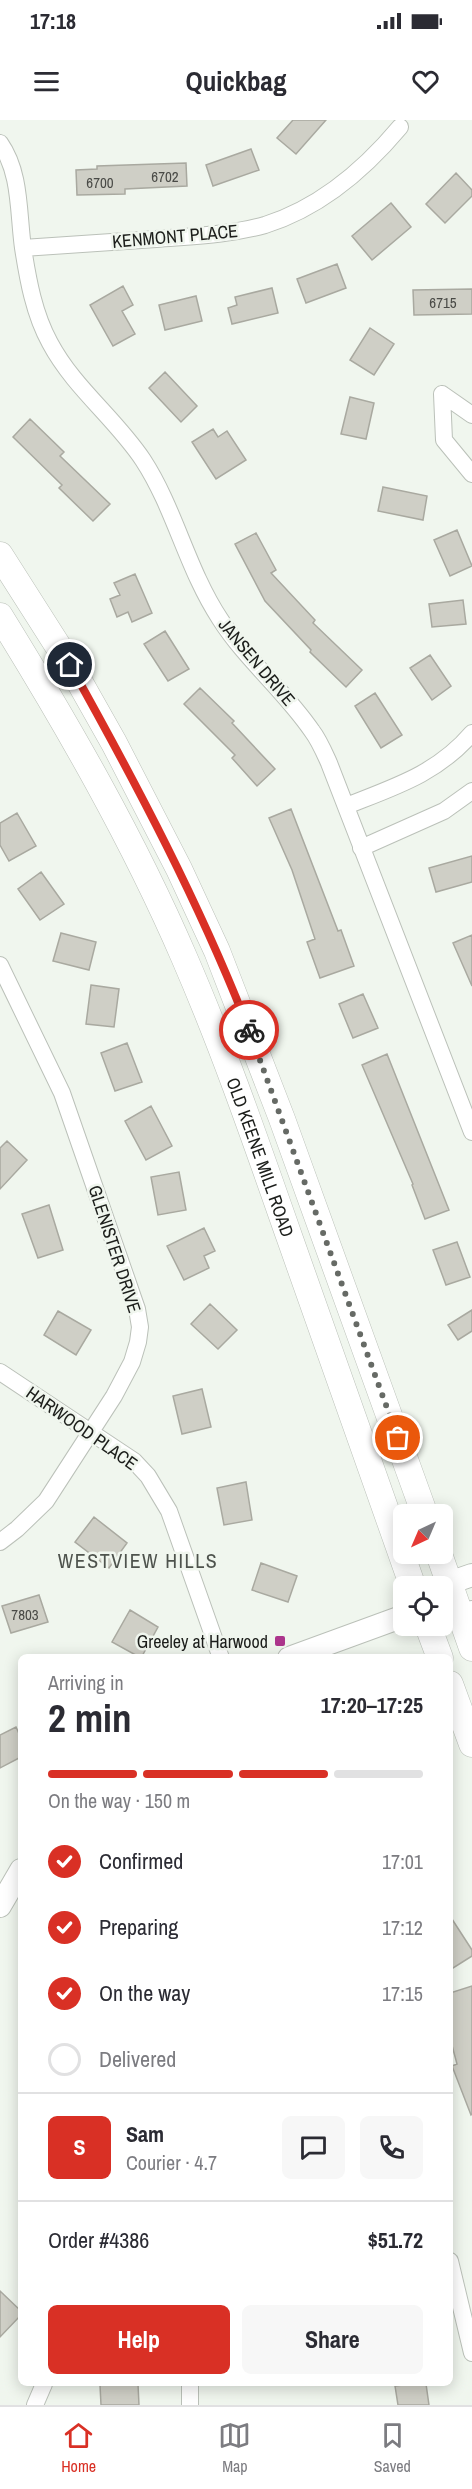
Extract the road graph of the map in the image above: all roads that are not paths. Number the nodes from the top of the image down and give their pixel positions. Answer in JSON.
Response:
{"nodes":[{"id":1,"x":400,"y":127,"type":"dead end"},
{"id":2,"x":0,"y":142,"type":"edge"},
{"id":3,"x":23,"y":248,"type":"junction"},
{"id":4,"x":472,"y":415,"type":"edge"},
{"id":5,"x":472,"y":474,"type":"edge"},
{"id":6,"x":0,"y":555,"type":"edge"},
{"id":7,"x":0,"y":616,"type":"edge"},
{"id":8,"x":472,"y":733,"type":"edge"},
{"id":9,"x":472,"y":791,"type":"edge"},
{"id":10,"x":346,"y":807,"type":"junction"},
{"id":11,"x":361,"y":848,"type":"junction"},
{"id":12,"x":0,"y":965,"type":"edge"},
{"id":13,"x":472,"y":1132,"type":"edge"},
{"id":14,"x":0,"y":1372,"type":"edge"},
{"id":15,"x":91,"y":1431,"type":"junction"},
{"id":16,"x":421,"y":1504,"type":"edge"},
{"id":17,"x":0,"y":1542,"type":"edge"},
{"id":18,"x":444,"y":1564,"type":"edge"},
{"id":19,"x":409,"y":1576,"type":"edge"},
{"id":20,"x":454,"y":1582,"type":"edge"},
{"id":21,"x":458,"y":1614,"type":"edge"},
{"id":22,"x":393,"y":1620,"type":"edge"},
{"id":23,"x":432,"y":1636,"type":"edge"},
{"id":24,"x":472,"y":1648,"type":"edge"},
{"id":25,"x":220,"y":1654,"type":"edge"},
{"id":26,"x":300,"y":1654,"type":"edge"},
{"id":27,"x":438,"y":1654,"type":"edge"},
{"id":28,"x":453,"y":1692,"type":"edge"},
{"id":29,"x":472,"y":1744,"type":"edge"},
{"id":30,"x":18,"y":1875,"type":"edge"},
{"id":31,"x":0,"y":1906,"type":"edge"},
{"id":32,"x":453,"y":2274,"type":"edge"},
{"id":33,"x":472,"y":2353,"type":"edge"},
{"id":34,"x":43,"y":2386,"type":"edge"},
{"id":35,"x":190,"y":2386,"type":"edge"},
{"id":36,"x":35,"y":2405,"type":"edge"},
{"id":37,"x":190,"y":2405,"type":"edge"}],
"edges":[{"from":1,"to":3,"type":"street","name":"KENMONT PLACE"},
{"from":2,"to":3,"type":"street","name":"JANSEN DRIVE"},
{"from":3,"to":10,"type":"street","name":"JANSEN DRIVE"},
{"from":4,"to":5,"type":"street"},
{"from":6,"to":16,"type":"main road","name":"OLD KEENE MILL ROAD"},
{"from":7,"to":19,"type":"main road","name":"OLD KEENE MILL ROAD"},
{"from":8,"to":10,"type":"street"},
{"from":9,"to":11,"type":"street"},
{"from":10,"to":11,"type":"street","name":"JANSEN DRIVE"},
{"from":11,"to":13,"type":"street","name":"JANSEN DRIVE"},
{"from":12,"to":15,"type":"street","name":"GLENISTER DRIVE"},
{"from":14,"to":15,"type":"street","name":"HARWOOD PLACE"},
{"from":15,"to":17,"type":"street","name":"GLENISTER DRIVE"},
{"from":15,"to":25,"type":"street","name":"HARWOOD PLACE"},
{"from":18,"to":20,"type":"main road"},
{"from":20,"to":21,"type":"main road"},
{"from":21,"to":24,"type":"main road"},
{"from":22,"to":26,"type":"street"},
{"from":23,"to":27,"type":"main road"},
{"from":28,"to":29,"type":"main road"},
{"from":30,"to":31,"type":"street"},
{"from":32,"to":33,"type":"street"},
{"from":34,"to":36,"type":"street"},
{"from":35,"to":37,"type":"street"}]}
